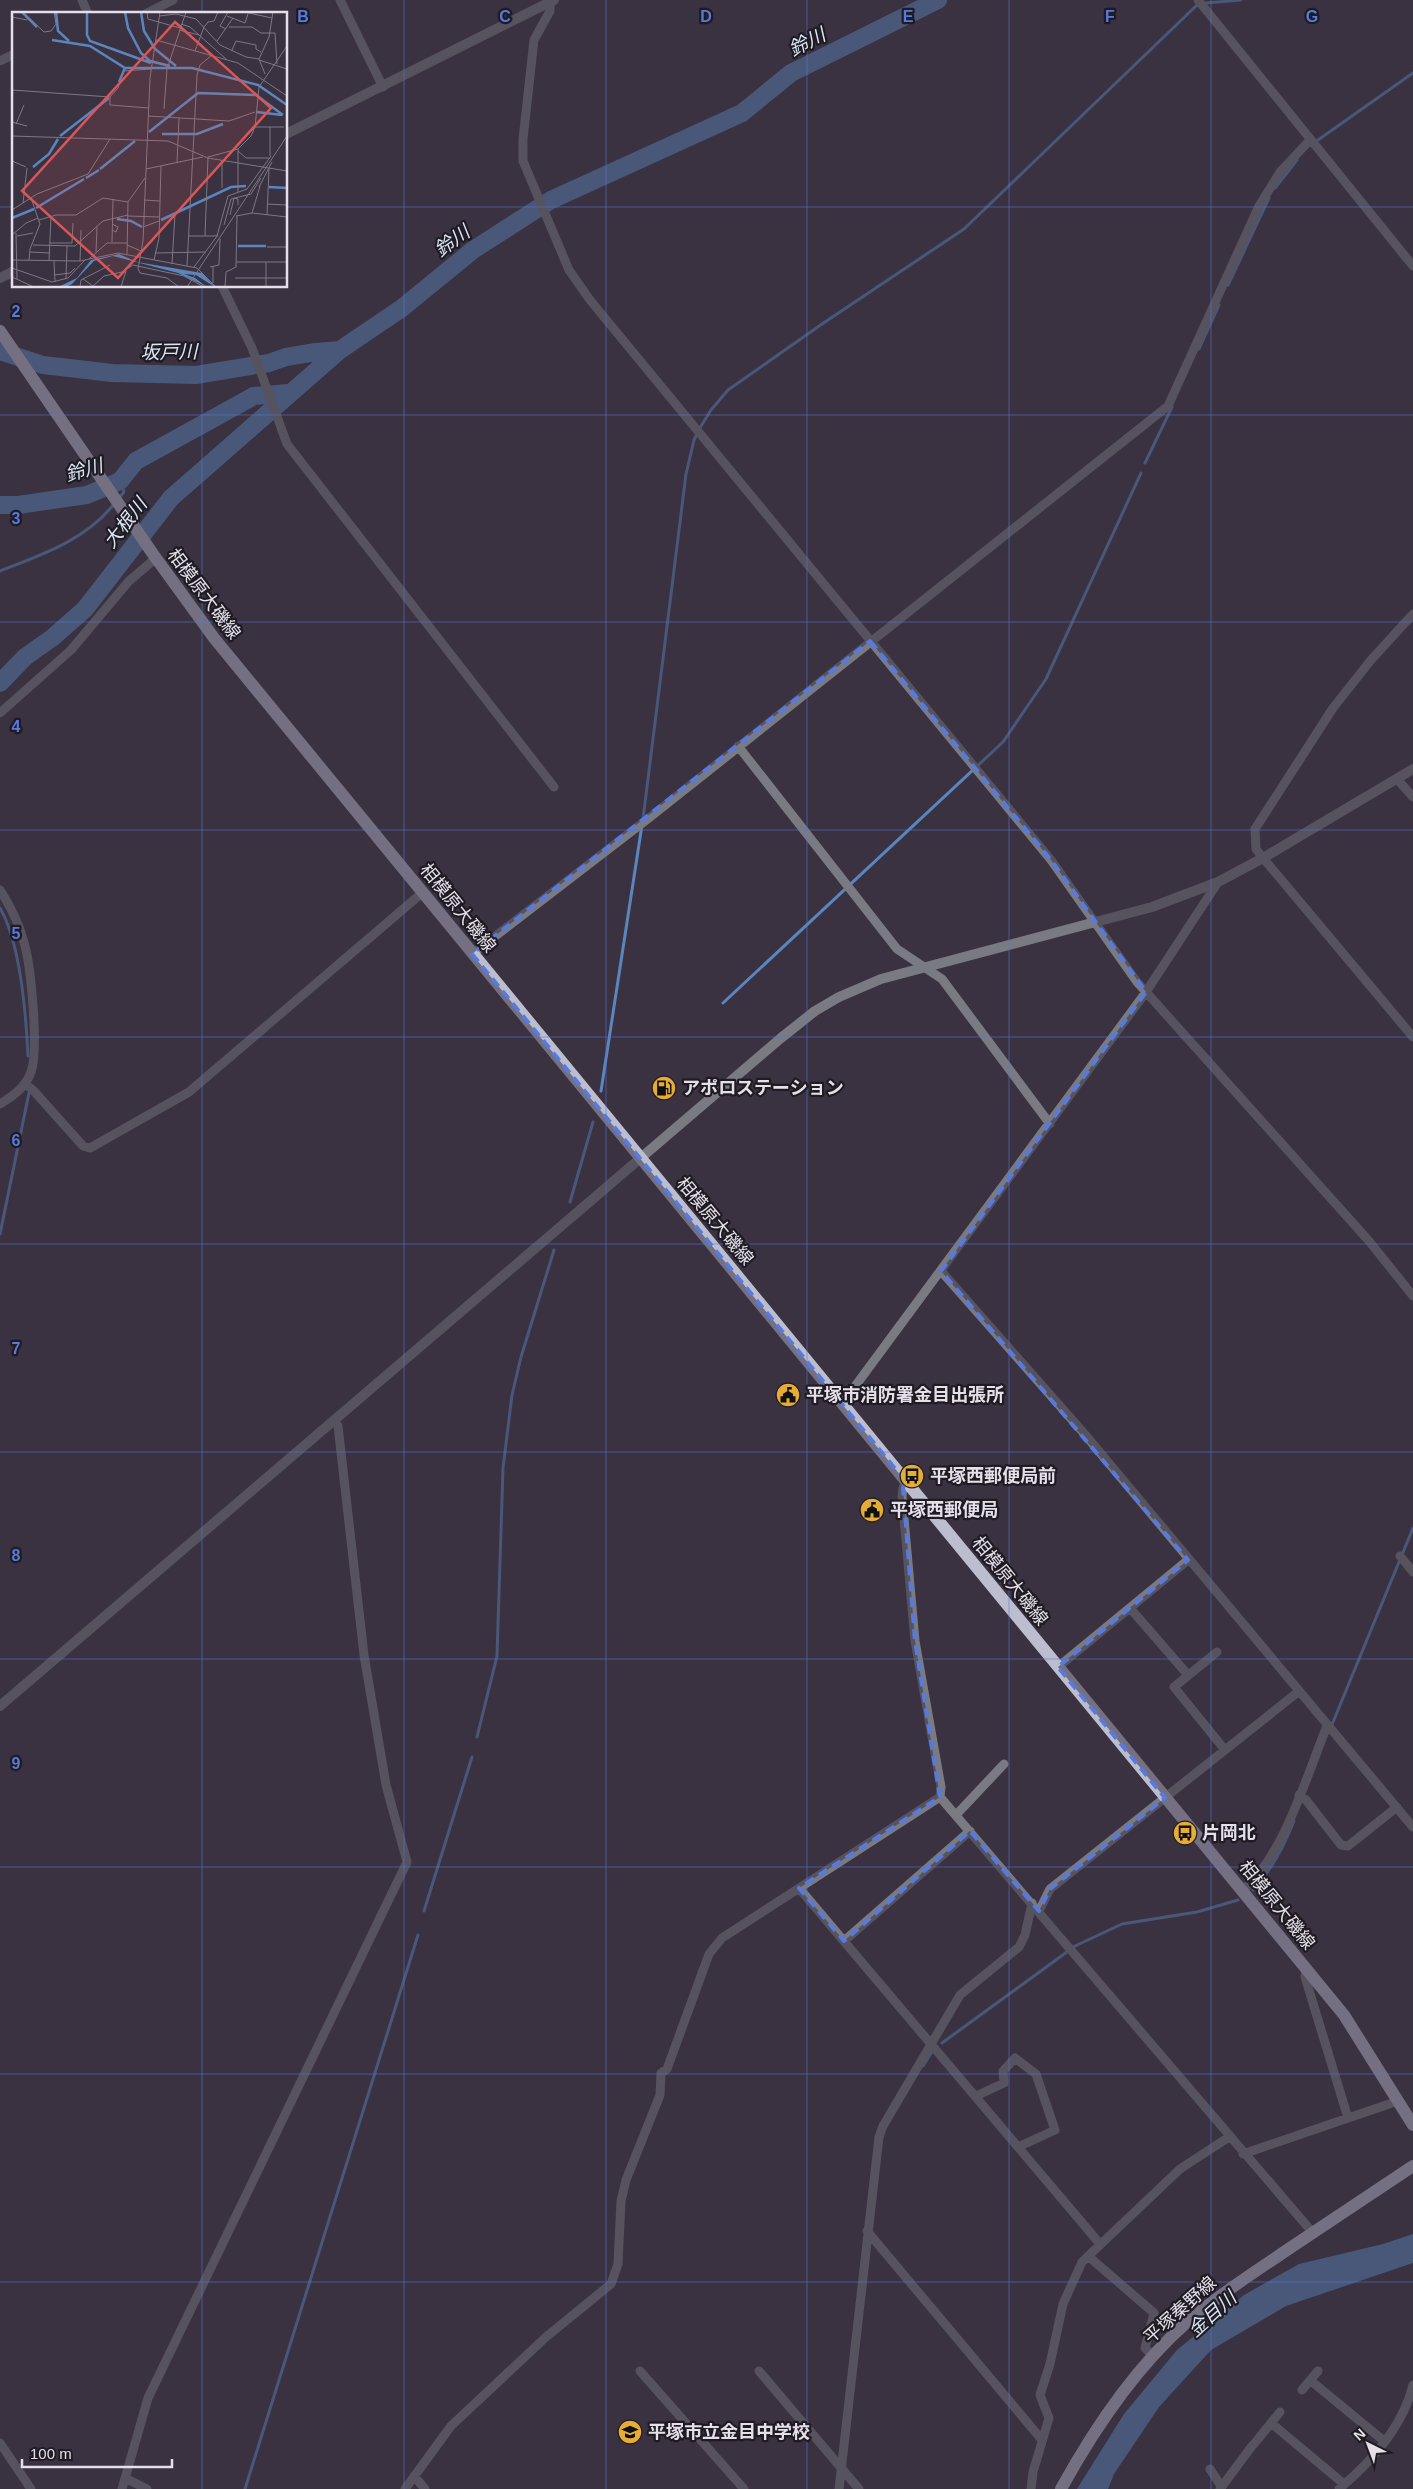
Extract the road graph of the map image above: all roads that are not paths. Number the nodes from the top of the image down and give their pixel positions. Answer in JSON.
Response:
{"nodes":[{"id":1,"x":82,"y":0,"type":"edge"},
{"id":2,"x":172,"y":0,"type":"edge"},
{"id":3,"x":340,"y":0,"type":"edge"},
{"id":4,"x":1198,"y":0,"type":"edge"},
{"id":5,"x":552,"y":1,"type":"edge"},
{"id":6,"x":86,"y":12,"type":"edge"},
{"id":7,"x":149,"y":12,"type":"edge"},
{"id":8,"x":12,"y":55,"type":"edge"},
{"id":9,"x":0,"y":61,"type":"edge"},
{"id":10,"x":382,"y":86,"type":"junction"},
{"id":11,"x":288,"y":133,"type":"edge"},
{"id":12,"x":1310,"y":140,"type":"junction"},
{"id":13,"x":1413,"y":266,"type":"edge"},
{"id":14,"x":12,"y":272,"type":"edge"},
{"id":15,"x":0,"y":278,"type":"edge"},
{"id":16,"x":223,"y":288,"type":"edge"},
{"id":17,"x":2,"y":334,"type":"edge"},
{"id":18,"x":155,"y":556,"type":"junction"},
{"id":19,"x":1413,"y":614,"type":"edge"},
{"id":20,"x":870,"y":641,"type":"junction"},
{"id":21,"x":0,"y":712,"type":"edge"},
{"id":22,"x":738,"y":746,"type":"junction"},
{"id":23,"x":1413,"y":769,"type":"edge"},
{"id":24,"x":1396,"y":779,"type":"junction"},
{"id":25,"x":554,"y":787,"type":"dead end"},
{"id":26,"x":1413,"y":797,"type":"edge"},
{"id":27,"x":1262,"y":858,"type":"junction"},
{"id":28,"x":1218,"y":882,"type":"junction"},
{"id":29,"x":0,"y":890,"type":"edge"},
{"id":30,"x":422,"y":893,"type":"junction"},
{"id":31,"x":1094,"y":922,"type":"junction"},
{"id":32,"x":472,"y":954,"type":"junction"},
{"id":33,"x":924,"y":968,"type":"junction"},
{"id":34,"x":1146,"y":992,"type":"junction"},
{"id":35,"x":1413,"y":1038,"type":"edge"},
{"id":36,"x":25,"y":1084,"type":"junction"},
{"id":37,"x":0,"y":1104,"type":"edge"},
{"id":38,"x":1050,"y":1124,"type":"junction"},
{"id":39,"x":640,"y":1160,"type":"junction"},
{"id":40,"x":941,"y":1271,"type":"junction"},
{"id":41,"x":1413,"y":1296,"type":"edge"},
{"id":42,"x":842,"y":1404,"type":"junction"},
{"id":43,"x":334,"y":1420,"type":"junction"},
{"id":44,"x":906,"y":1482,"type":"junction"},
{"id":45,"x":1402,"y":1558,"type":"dead end"},
{"id":46,"x":1188,"y":1560,"type":"junction"},
{"id":47,"x":1413,"y":1572,"type":"edge"},
{"id":48,"x":1130,"y":1608,"type":"junction"},
{"id":49,"x":1217,"y":1652,"type":"dead end"},
{"id":50,"x":1058,"y":1667,"type":"junction"},
{"id":51,"x":1188,"y":1675,"type":"junction"},
{"id":52,"x":1298,"y":1692,"type":"junction"},
{"id":53,"x":0,"y":1706,"type":"edge"},
{"id":54,"x":1328,"y":1726,"type":"junction"},
{"id":55,"x":1226,"y":1750,"type":"junction"},
{"id":56,"x":1004,"y":1764,"type":"dead end"},
{"id":57,"x":940,"y":1797,"type":"junction"},
{"id":58,"x":1302,"y":1797,"type":"junction"},
{"id":59,"x":1165,"y":1798,"type":"junction"},
{"id":60,"x":1397,"y":1807,"type":"junction"},
{"id":61,"x":956,"y":1815,"type":"junction"},
{"id":62,"x":1413,"y":1827,"type":"edge"},
{"id":63,"x":970,"y":1831,"type":"junction"},
{"id":64,"x":799,"y":1888,"type":"junction"},
{"id":65,"x":1242,"y":1891,"type":"junction"},
{"id":66,"x":1036,"y":1907,"type":"junction"},
{"id":67,"x":844,"y":1941,"type":"junction"},
{"id":68,"x":1306,"y":1968,"type":"junction"},
{"id":69,"x":932,"y":2045,"type":"junction"},
{"id":70,"x":976,"y":2096,"type":"junction"},
{"id":71,"x":1398,"y":2101,"type":"junction"},
{"id":72,"x":1348,"y":2118,"type":"junction"},
{"id":73,"x":1413,"y":2125,"type":"edge"},
{"id":74,"x":1229,"y":2137,"type":"junction"},
{"id":75,"x":1018,"y":2147,"type":"junction"},
{"id":76,"x":1243,"y":2154,"type":"junction"},
{"id":77,"x":1413,"y":2166,"type":"edge"},
{"id":78,"x":867,"y":2231,"type":"junction"},
{"id":79,"x":1313,"y":2233,"type":"junction"},
{"id":80,"x":1100,"y":2244,"type":"junction"},
{"id":81,"x":1088,"y":2256,"type":"junction"},
{"id":82,"x":1153,"y":2356,"type":"junction"},
{"id":83,"x":640,"y":2371,"type":"dead end"},
{"id":84,"x":759,"y":2371,"type":"dead end"},
{"id":85,"x":1318,"y":2371,"type":"dead end"},
{"id":86,"x":1310,"y":2380,"type":"junction"},
{"id":87,"x":1413,"y":2385,"type":"edge"},
{"id":88,"x":1302,"y":2390,"type":"dead end"},
{"id":89,"x":1280,"y":2412,"type":"dead end"},
{"id":90,"x":1271,"y":2423,"type":"junction"},
{"id":91,"x":1042,"y":2440,"type":"junction"},
{"id":92,"x":1384,"y":2441,"type":"junction"},
{"id":93,"x":0,"y":2443,"type":"edge"},
{"id":94,"x":842,"y":2468,"type":"junction"},
{"id":95,"x":1210,"y":2469,"type":"dead end"},
{"id":96,"x":414,"y":2476,"type":"junction"},
{"id":97,"x":125,"y":2478,"type":"junction"},
{"id":98,"x":1341,"y":2487,"type":"edge"},
{"id":99,"x":1220,"y":2488,"type":"edge"},
{"id":100,"x":31,"y":2489,"type":"edge"},
{"id":101,"x":122,"y":2489,"type":"edge"},
{"id":102,"x":147,"y":2489,"type":"edge"},
{"id":103,"x":405,"y":2489,"type":"edge"},
{"id":104,"x":425,"y":2489,"type":"edge"},
{"id":105,"x":744,"y":2489,"type":"edge"},
{"id":106,"x":839,"y":2489,"type":"edge"},
{"id":107,"x":859,"y":2489,"type":"edge"},
{"id":108,"x":1031,"y":2489,"type":"edge"},
{"id":109,"x":1061,"y":2489,"type":"edge"}],
"edges":[{"from":1,"to":6,"type":"street"},
{"from":2,"to":7,"type":"street"},
{"from":3,"to":10,"type":"street"},
{"from":4,"to":12,"type":"street"},
{"from":5,"to":10,"type":"street"},
{"from":5,"to":20,"type":"street"},
{"from":8,"to":9,"type":"street"},
{"from":10,"to":11,"type":"street"},
{"from":12,"to":13,"type":"street"},
{"from":12,"to":20,"type":"street"},
{"from":14,"to":15,"type":"street"},
{"from":16,"to":25,"type":"street"},
{"from":17,"to":18,"type":"main road","name":"相模原大磯線"},
{"from":18,"to":21,"type":"street"},
{"from":18,"to":30,"type":"main road","name":"相模原大磯線"},
{"from":19,"to":27,"type":"street"},
{"from":20,"to":22,"type":"street"},
{"from":20,"to":31,"type":"street"},
{"from":22,"to":32,"type":"street"},
{"from":22,"to":33,"type":"street"},
{"from":23,"to":24,"type":"street"},
{"from":24,"to":26,"type":"street"},
{"from":24,"to":27,"type":"street"},
{"from":27,"to":28,"type":"street"},
{"from":27,"to":35,"type":"street"},
{"from":28,"to":31,"type":"street"},
{"from":28,"to":34,"type":"street"},
{"from":29,"to":36,"type":"street"},
{"from":30,"to":32,"type":"main road","name":"相模原大磯線"},
{"from":30,"to":36,"type":"street"},
{"from":31,"to":33,"type":"street"},
{"from":31,"to":34,"type":"street"},
{"from":32,"to":39,"type":"main road","name":"相模原大磯線"},
{"from":33,"to":38,"type":"street"},
{"from":33,"to":39,"type":"street"},
{"from":34,"to":38,"type":"street"},
{"from":34,"to":41,"type":"street"},
{"from":36,"to":37,"type":"street"},
{"from":38,"to":40,"type":"street"},
{"from":39,"to":42,"type":"main road","name":"相模原大磯線"},
{"from":39,"to":43,"type":"street"},
{"from":40,"to":42,"type":"street"},
{"from":40,"to":46,"type":"street"},
{"from":42,"to":44,"type":"main road","name":"相模原大磯線"},
{"from":43,"to":53,"type":"street"},
{"from":43,"to":97,"type":"street"},
{"from":44,"to":50,"type":"main road","name":"相模原大磯線"},
{"from":44,"to":57,"type":"street"},
{"from":45,"to":47,"type":"street"},
{"from":46,"to":48,"type":"street"},
{"from":46,"to":52,"type":"street"},
{"from":48,"to":50,"type":"street"},
{"from":48,"to":51,"type":"street"},
{"from":49,"to":51,"type":"street"},
{"from":50,"to":59,"type":"main road","name":"相模原大磯線"},
{"from":51,"to":55,"type":"street"},
{"from":52,"to":54,"type":"street"},
{"from":52,"to":55,"type":"street"},
{"from":54,"to":58,"type":"street"},
{"from":54,"to":60,"type":"street"},
{"from":55,"to":59,"type":"street"},
{"from":56,"to":61,"type":"street"},
{"from":57,"to":61,"type":"street"},
{"from":57,"to":64,"type":"street"},
{"from":58,"to":60,"type":"street"},
{"from":58,"to":65,"type":"street"},
{"from":59,"to":65,"type":"main road","name":"相模原大磯線"},
{"from":59,"to":66,"type":"street"},
{"from":60,"to":62,"type":"street"},
{"from":61,"to":63,"type":"street"},
{"from":63,"to":66,"type":"street"},
{"from":63,"to":67,"type":"street"},
{"from":64,"to":67,"type":"street"},
{"from":64,"to":96,"type":"street"},
{"from":65,"to":68,"type":"main road","name":"相模原大磯線"},
{"from":66,"to":69,"type":"street"},
{"from":66,"to":74,"type":"street"},
{"from":67,"to":69,"type":"street"},
{"from":68,"to":71,"type":"main road","name":"相模原大磯線"},
{"from":68,"to":72,"type":"street"},
{"from":69,"to":70,"type":"street"},
{"from":69,"to":78,"type":"street"},
{"from":70,"to":75,"type":"street"},
{"from":70,"to":75,"type":"street"},
{"from":71,"to":72,"type":"street"},
{"from":71,"to":73,"type":"main road","name":"相模原大磯線"},
{"from":72,"to":76,"type":"street"},
{"from":74,"to":76,"type":"street"},
{"from":74,"to":80,"type":"street"},
{"from":75,"to":80,"type":"street"},
{"from":76,"to":79,"type":"street"},
{"from":77,"to":79,"type":"main road","name":"平塚秦野線"},
{"from":78,"to":91,"type":"street"},
{"from":78,"to":94,"type":"street"},
{"from":79,"to":82,"type":"main road","name":"平塚秦野線"},
{"from":80,"to":81,"type":"street"},
{"from":81,"to":82,"type":"street"},
{"from":81,"to":91,"type":"street"},
{"from":82,"to":109,"type":"main road","name":"平塚秦野線"},
{"from":83,"to":105,"type":"street"},
{"from":84,"to":94,"type":"street"},
{"from":85,"to":86,"type":"street"},
{"from":86,"to":88,"type":"street"},
{"from":86,"to":92,"type":"street"},
{"from":87,"to":92,"type":"street"},
{"from":89,"to":90,"type":"street"},
{"from":90,"to":98,"type":"street"},
{"from":90,"to":99,"type":"street"},
{"from":91,"to":108,"type":"street"},
{"from":92,"to":98,"type":"street"},
{"from":93,"to":100,"type":"street"},
{"from":94,"to":106,"type":"street"},
{"from":94,"to":107,"type":"street"},
{"from":95,"to":99,"type":"street"},
{"from":96,"to":103,"type":"street"},
{"from":96,"to":104,"type":"street"},
{"from":97,"to":101,"type":"street"},
{"from":97,"to":102,"type":"street"}]}
